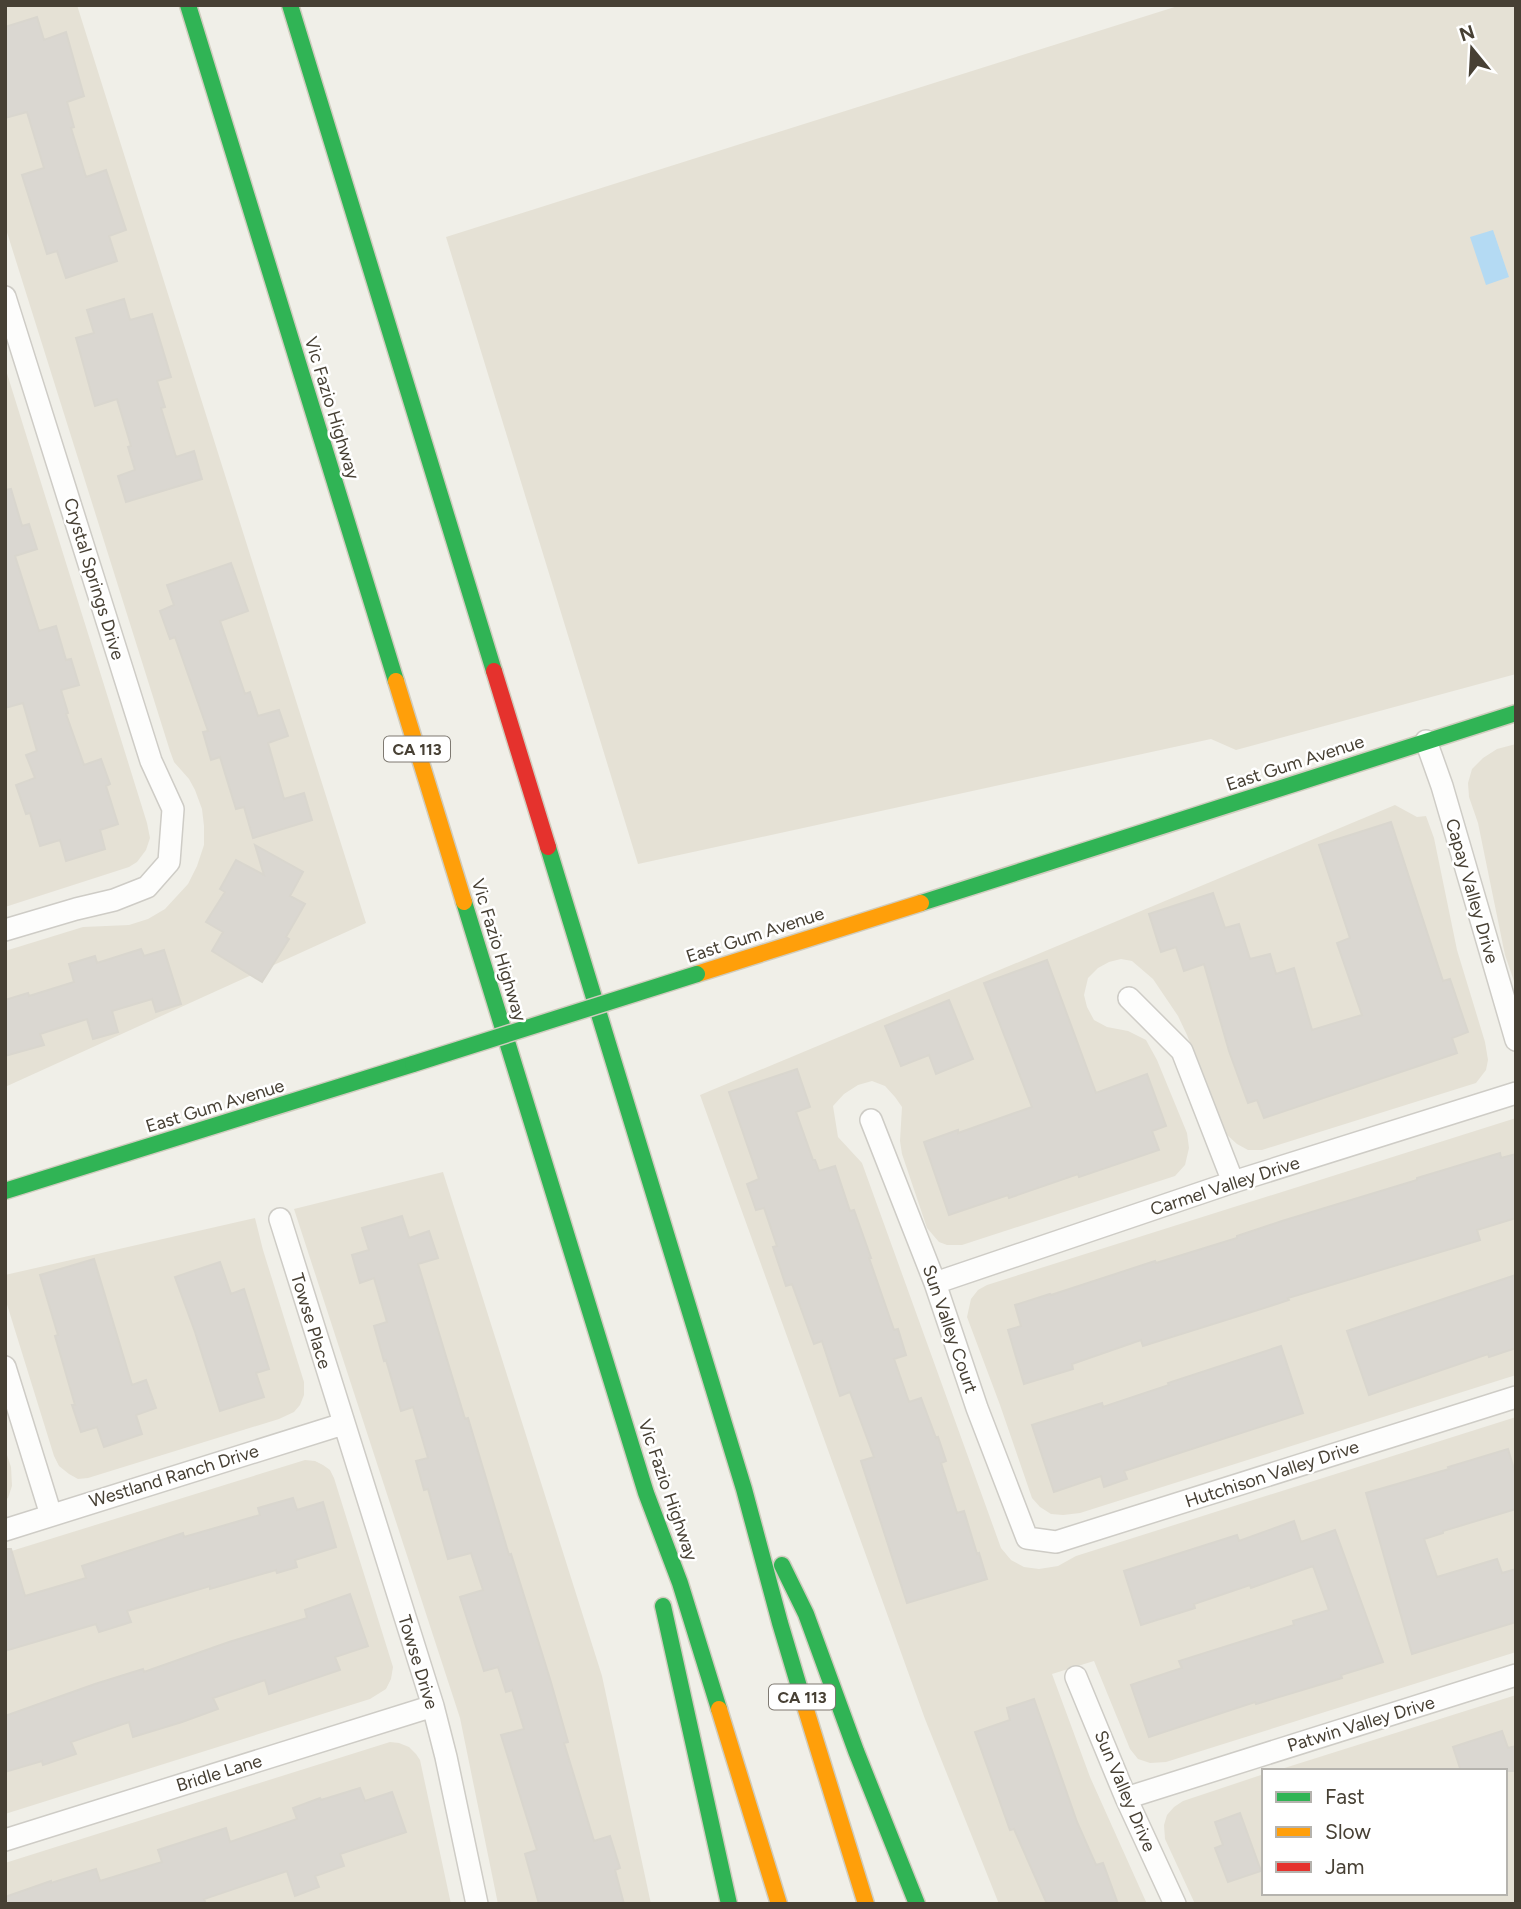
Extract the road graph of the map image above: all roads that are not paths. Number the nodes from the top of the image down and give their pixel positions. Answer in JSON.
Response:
{"nodes":[{"id":1,"x":188,"y":5,"type":"edge"},
{"id":2,"x":290,"y":5,"type":"edge"},
{"id":3,"x":5,"y":297,"type":"edge"},
{"id":4,"x":1516,"y":713,"type":"edge"},
{"id":5,"x":1426,"y":741,"type":"junction"},
{"id":6,"x":5,"y":930,"type":"edge"},
{"id":7,"x":1129,"y":998,"type":"dead end"},
{"id":8,"x":1516,"y":1040,"type":"edge"},
{"id":9,"x":1516,"y":1093,"type":"edge"},
{"id":10,"x":871,"y":1120,"type":"dead end"},
{"id":11,"x":1233,"y":1182,"type":"junction"},
{"id":12,"x":5,"y":1191,"type":"edge"},
{"id":13,"x":280,"y":1219,"type":"dead end"},
{"id":14,"x":935,"y":1283,"type":"junction"},
{"id":15,"x":5,"y":1367,"type":"edge"},
{"id":16,"x":1516,"y":1397,"type":"edge"},
{"id":17,"x":343,"y":1424,"type":"junction"},
{"id":18,"x":744,"y":1489,"type":"junction"},
{"id":19,"x":646,"y":1493,"type":"junction"},
{"id":20,"x":51,"y":1515,"type":"junction"},
{"id":21,"x":5,"y":1530,"type":"edge"},
{"id":22,"x":1027,"y":1538,"type":"joint"},
{"id":23,"x":656,"y":1562,"type":"dead end"},
{"id":24,"x":660,"y":1590,"type":"dead end"},
{"id":25,"x":1516,"y":1675,"type":"edge"},
{"id":26,"x":1076,"y":1677,"type":"dead end"},
{"id":27,"x":433,"y":1706,"type":"junction"},
{"id":28,"x":1126,"y":1798,"type":"junction"},
{"id":29,"x":5,"y":1840,"type":"edge"},
{"id":30,"x":477,"y":1904,"type":"edge"},
{"id":31,"x":729,"y":1904,"type":"edge"},
{"id":32,"x":779,"y":1904,"type":"edge"},
{"id":33,"x":866,"y":1904,"type":"edge"},
{"id":34,"x":917,"y":1904,"type":"edge"},
{"id":35,"x":1175,"y":1904,"type":"edge"}],
"edges":[{"from":1,"to":19,"type":"main road","name":"Vic Fazio Highway","number":"CA 113"},
{"from":2,"to":18,"type":"main road","number":"CA 113"},
{"from":3,"to":6,"type":"street","name":"Crystal Springs Drive"},
{"from":4,"to":5,"type":"main road","name":"East Gum Avenue"},
{"from":5,"to":8,"type":"street","name":"Capay Valley Drive"},
{"from":5,"to":12,"type":"main road","name":"East Gum Avenue","bridge":true},
{"from":7,"to":11,"type":"street"},
{"from":9,"to":11,"type":"street","name":"Carmel Valley Drive"},
{"from":10,"to":14,"type":"street","name":"Sun Valley Court"},
{"from":11,"to":14,"type":"street","name":"Carmel Valley Drive"},
{"from":13,"to":17,"type":"street","name":"Towse Place"},
{"from":14,"to":22,"type":"street","name":"Sun Valley Court"},
{"from":15,"to":20,"type":"street"},
{"from":16,"to":22,"type":"street","name":"Hutchison Valley Drive"},
{"from":17,"to":20,"type":"street","name":"Westland Ranch Drive"},
{"from":17,"to":27,"type":"street","name":"Towse Drive"},
{"from":18,"to":33,"type":"main road","number":"CA 113"},
{"from":18,"to":34,"type":"main road"},
{"from":19,"to":23,"type":"main road"},
{"from":19,"to":32,"type":"main road","name":"Vic Fazio Highway","number":"CA 113"},
{"from":20,"to":21,"type":"street","name":"Westland Ranch Drive"},
{"from":24,"to":31,"type":"main road"},
{"from":25,"to":28,"type":"street","name":"Patwin Valley Drive"},
{"from":26,"to":28,"type":"street","name":"Sun Valley Drive"},
{"from":27,"to":29,"type":"street","name":"Bridle Lane"},
{"from":27,"to":30,"type":"street","name":"Towse Drive"},
{"from":28,"to":35,"type":"street","name":"Sun Valley Drive"}]}
